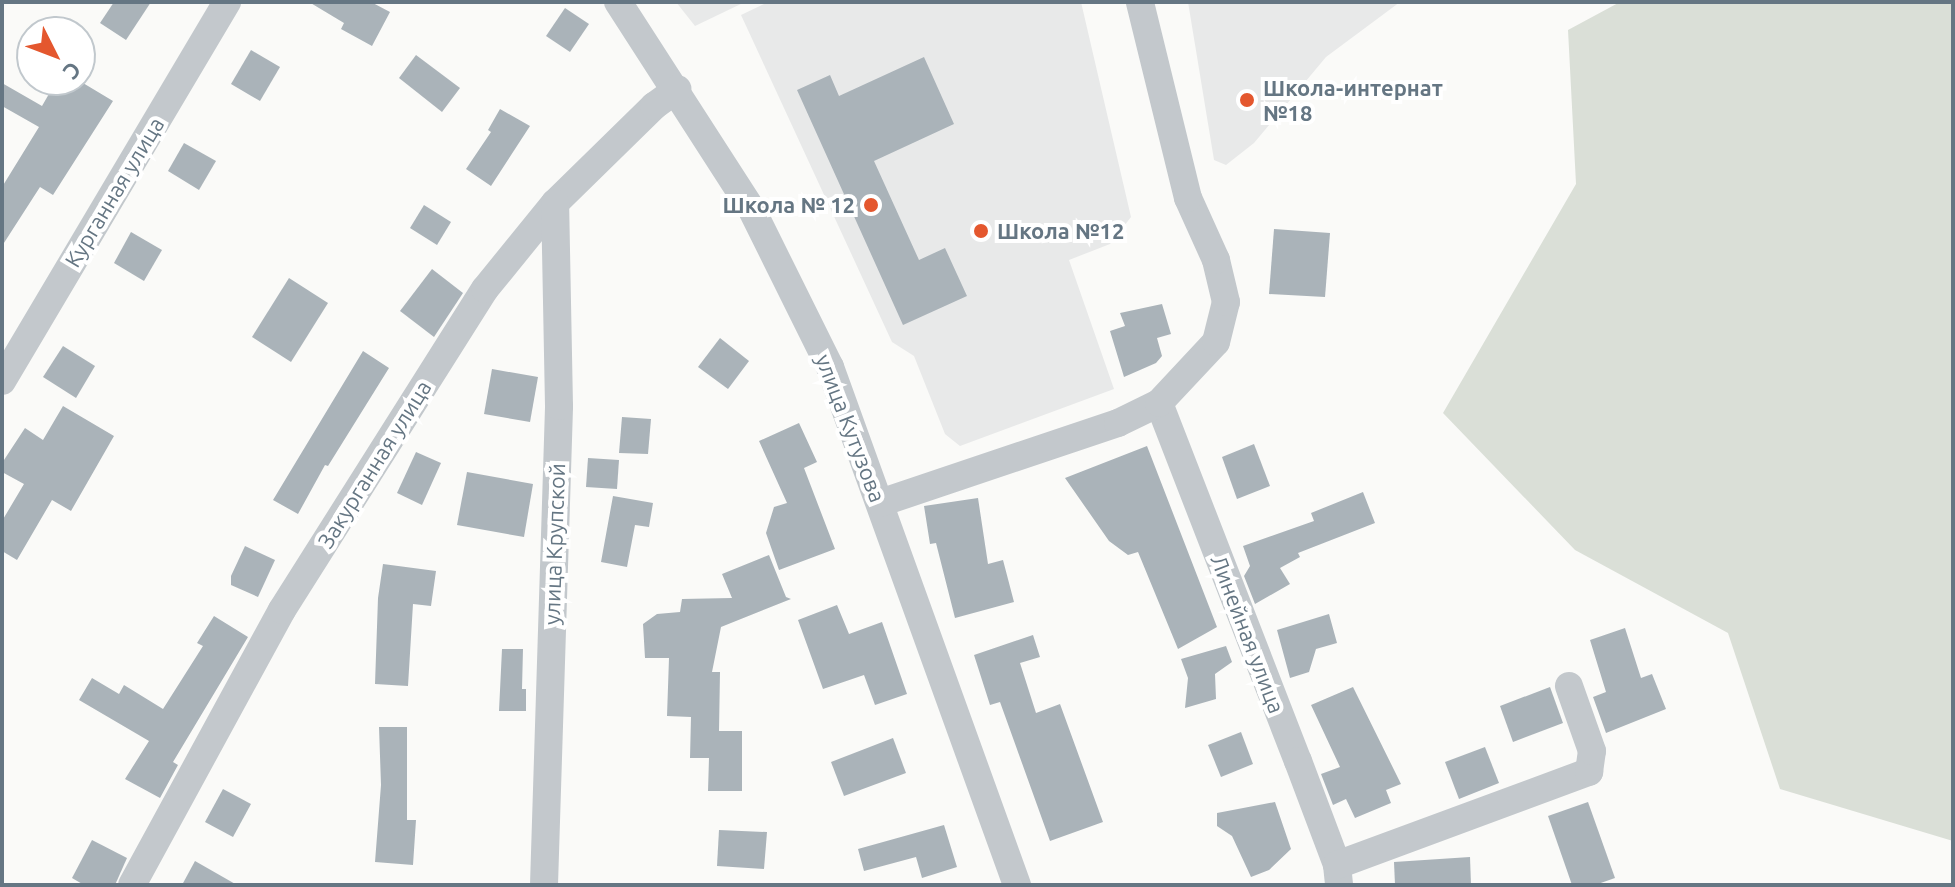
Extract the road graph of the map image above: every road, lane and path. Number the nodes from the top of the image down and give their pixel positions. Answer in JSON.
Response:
{"nodes":[{"id":1,"x":227,"y":2,"type":"edge"},
{"id":2,"x":618,"y":2,"type":"edge"},
{"id":3,"x":1140,"y":2,"type":"edge"},
{"id":4,"x":677,"y":89,"type":"junction"},
{"id":5,"x":555,"y":203,"type":"junction"},
{"id":6,"x":2,"y":381,"type":"edge"},
{"id":7,"x":1159,"y":403,"type":"junction"},
{"id":8,"x":880,"y":503,"type":"junction"},
{"id":9,"x":1569,"y":686,"type":"dead end"},
{"id":10,"x":1338,"y":875,"type":"edge"},
{"id":11,"x":132,"y":885,"type":"edge"},
{"id":12,"x":544,"y":885,"type":"edge"},
{"id":13,"x":1017,"y":885,"type":"edge"}],
"edges":[{"from":1,"to":6,"type":"street","name":"Курганная улица"},
{"from":2,"to":4,"type":"street","name":"улица Кутузова"},
{"from":3,"to":7,"type":"street"},
{"from":4,"to":5,"type":"street","name":"Закурганная улица"},
{"from":4,"to":8,"type":"street","name":"улица Кутузова"},
{"from":5,"to":11,"type":"street","name":"Закурганная улица"},
{"from":5,"to":12,"type":"street","name":"улица Крупской"},
{"from":7,"to":8,"type":"street"},
{"from":7,"to":10,"type":"street","name":"Линейная улица"},
{"from":8,"to":13,"type":"street","name":"улица Кутузова"},
{"from":9,"to":10,"type":"street","name":"Линейная улица"}]}
